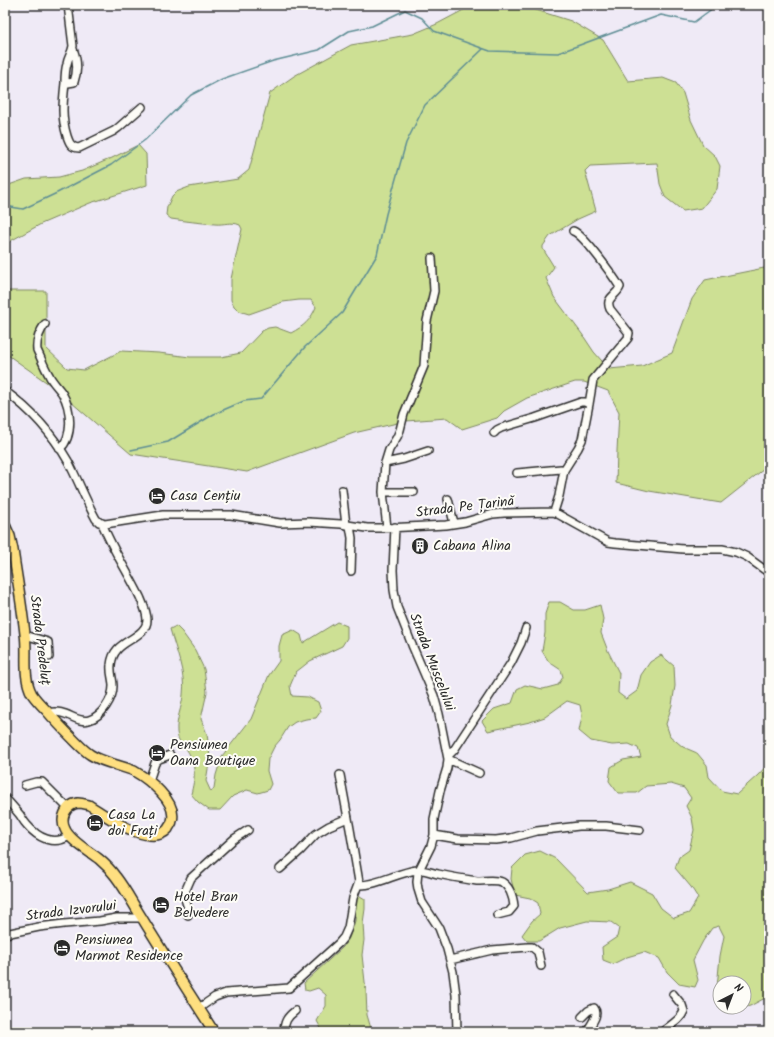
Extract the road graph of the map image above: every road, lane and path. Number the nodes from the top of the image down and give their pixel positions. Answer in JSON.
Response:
{"nodes":[{"id":1,"x":68,"y":5,"type":"edge"},
{"id":2,"x":142,"y":107,"type":"dead end"},
{"id":3,"x":573,"y":230,"type":"dead end"},
{"id":4,"x":432,"y":258,"type":"dead end"},
{"id":5,"x":46,"y":324,"type":"dead end"},
{"id":6,"x":5,"y":391,"type":"edge"},
{"id":7,"x":589,"y":404,"type":"junction"},
{"id":8,"x":494,"y":433,"type":"dead end"},
{"id":9,"x":60,"y":449,"type":"junction"},
{"id":10,"x":428,"y":450,"type":"dead end"},
{"id":11,"x":385,"y":463,"type":"junction"},
{"id":12,"x":564,"y":470,"type":"junction"},
{"id":13,"x":517,"y":473,"type":"dead end"},
{"id":14,"x":342,"y":490,"type":"dead end"},
{"id":15,"x":383,"y":492,"type":"junction"},
{"id":16,"x":414,"y":492,"type":"dead end"},
{"id":17,"x":448,"y":499,"type":"dead end"},
{"id":18,"x":554,"y":512,"type":"junction"},
{"id":19,"x":102,"y":523,"type":"junction"},
{"id":20,"x":454,"y":523,"type":"junction"},
{"id":21,"x":5,"y":525,"type":"edge"},
{"id":22,"x":348,"y":525,"type":"junction"},
{"id":23,"x":395,"y":527,"type":"junction"},
{"id":24,"x":387,"y":528,"type":"junction"},
{"id":25,"x":350,"y":571,"type":"dead end"},
{"id":26,"x":769,"y":573,"type":"edge"},
{"id":27,"x":526,"y":628,"type":"dead end"},
{"id":28,"x":26,"y":635,"type":"junction"},
{"id":29,"x":49,"y":657,"type":"dead end"},
{"id":30,"x":48,"y":713,"type":"junction"},
{"id":31,"x":170,"y":755,"type":"dead end"},
{"id":32,"x":448,"y":757,"type":"junction"},
{"id":33,"x":479,"y":773,"type":"dead end"},
{"id":34,"x":340,"y":775,"type":"dead end"},
{"id":35,"x":149,"y":781,"type":"junction"},
{"id":36,"x":25,"y":785,"type":"dead end"},
{"id":37,"x":5,"y":798,"type":"edge"},
{"id":38,"x":68,"y":808,"type":"junction"},
{"id":39,"x":348,"y":818,"type":"junction"},
{"id":40,"x":248,"y":830,"type":"dead end"},
{"id":41,"x":640,"y":830,"type":"dead end"},
{"id":42,"x":434,"y":835,"type":"junction"},
{"id":43,"x":70,"y":836,"type":"junction"},
{"id":44,"x":280,"y":868,"type":"dead end"},
{"id":45,"x":419,"y":870,"type":"junction"},
{"id":46,"x":358,"y":885,"type":"junction"},
{"id":47,"x":188,"y":914,"type":"dead end"},
{"id":48,"x":497,"y":914,"type":"dead end"},
{"id":49,"x":141,"y":918,"type":"junction"},
{"id":50,"x":5,"y":934,"type":"edge"},
{"id":51,"x":450,"y":960,"type":"junction"},
{"id":52,"x":541,"y":966,"type":"dead end"},
{"id":53,"x":673,"y":994,"type":"dead end"},
{"id":54,"x":199,"y":1008,"type":"junction"},
{"id":55,"x":294,"y":1010,"type":"dead end"},
{"id":56,"x":582,"y":1017,"type":"dead end"},
{"id":57,"x":214,"y":1032,"type":"edge"},
{"id":58,"x":284,"y":1032,"type":"edge"},
{"id":59,"x":457,"y":1032,"type":"edge"},
{"id":60,"x":586,"y":1032,"type":"edge"},
{"id":61,"x":662,"y":1032,"type":"edge"}],
"edges":[{"from":1,"to":2,"type":"street"},
{"from":3,"to":7,"type":"street"},
{"from":4,"to":11,"type":"street"},
{"from":5,"to":9,"type":"street"},
{"from":6,"to":9,"type":"street"},
{"from":7,"to":8,"type":"street"},
{"from":7,"to":12,"type":"street"},
{"from":9,"to":19,"type":"street"},
{"from":10,"to":11,"type":"street"},
{"from":11,"to":15,"type":"street"},
{"from":12,"to":13,"type":"street"},
{"from":12,"to":18,"type":"street"},
{"from":14,"to":22,"type":"street"},
{"from":15,"to":16,"type":"street"},
{"from":15,"to":24,"type":"street"},
{"from":17,"to":20,"type":"street"},
{"from":18,"to":20,"type":"street","name":"Strada Pe Țarină"},
{"from":18,"to":26,"type":"street"},
{"from":19,"to":22,"type":"street","name":"Strada Pe Țarină"},
{"from":19,"to":30,"type":"street"},
{"from":20,"to":23,"type":"street","name":"Strada Pe Țarină"},
{"from":21,"to":28,"type":"main road","name":"Strada Predeluț"},
{"from":22,"to":24,"type":"street","name":"Strada Pe Țarină"},
{"from":22,"to":25,"type":"street"},
{"from":23,"to":24,"type":"street","name":"Strada Pe Țarină"},
{"from":23,"to":32,"type":"street","name":"Strada Muscelului"},
{"from":27,"to":32,"type":"street"},
{"from":28,"to":29,"type":"street"},
{"from":28,"to":30,"type":"main road","name":"Strada Predeluț"},
{"from":30,"to":35,"type":"main road","name":"Strada Predeluț"},
{"from":31,"to":35,"type":"street"},
{"from":32,"to":33,"type":"street"},
{"from":32,"to":42,"type":"street","name":"Strada Muscelului"},
{"from":34,"to":39,"type":"street"},
{"from":35,"to":38,"type":"main road","name":"Strada Predeluț"},
{"from":36,"to":38,"type":"street"},
{"from":37,"to":43,"type":"street"},
{"from":38,"to":43,"type":"main road"},
{"from":39,"to":44,"type":"street"},
{"from":39,"to":46,"type":"street"},
{"from":40,"to":47,"type":"street"},
{"from":41,"to":42,"type":"street"},
{"from":42,"to":45,"type":"street","name":"Strada Muscelului"},
{"from":43,"to":49,"type":"main road"},
{"from":45,"to":46,"type":"street"},
{"from":45,"to":48,"type":"street"},
{"from":45,"to":51,"type":"street","name":"Strada Muscelului"},
{"from":46,"to":54,"type":"street"},
{"from":49,"to":50,"type":"street","name":"Strada Izvorului"},
{"from":49,"to":54,"type":"main road"},
{"from":51,"to":52,"type":"street"},
{"from":51,"to":59,"type":"street","name":"Strada Muscelului"},
{"from":53,"to":61,"type":"street"},
{"from":54,"to":57,"type":"main road"},
{"from":55,"to":58,"type":"street"},
{"from":56,"to":60,"type":"street"}]}
